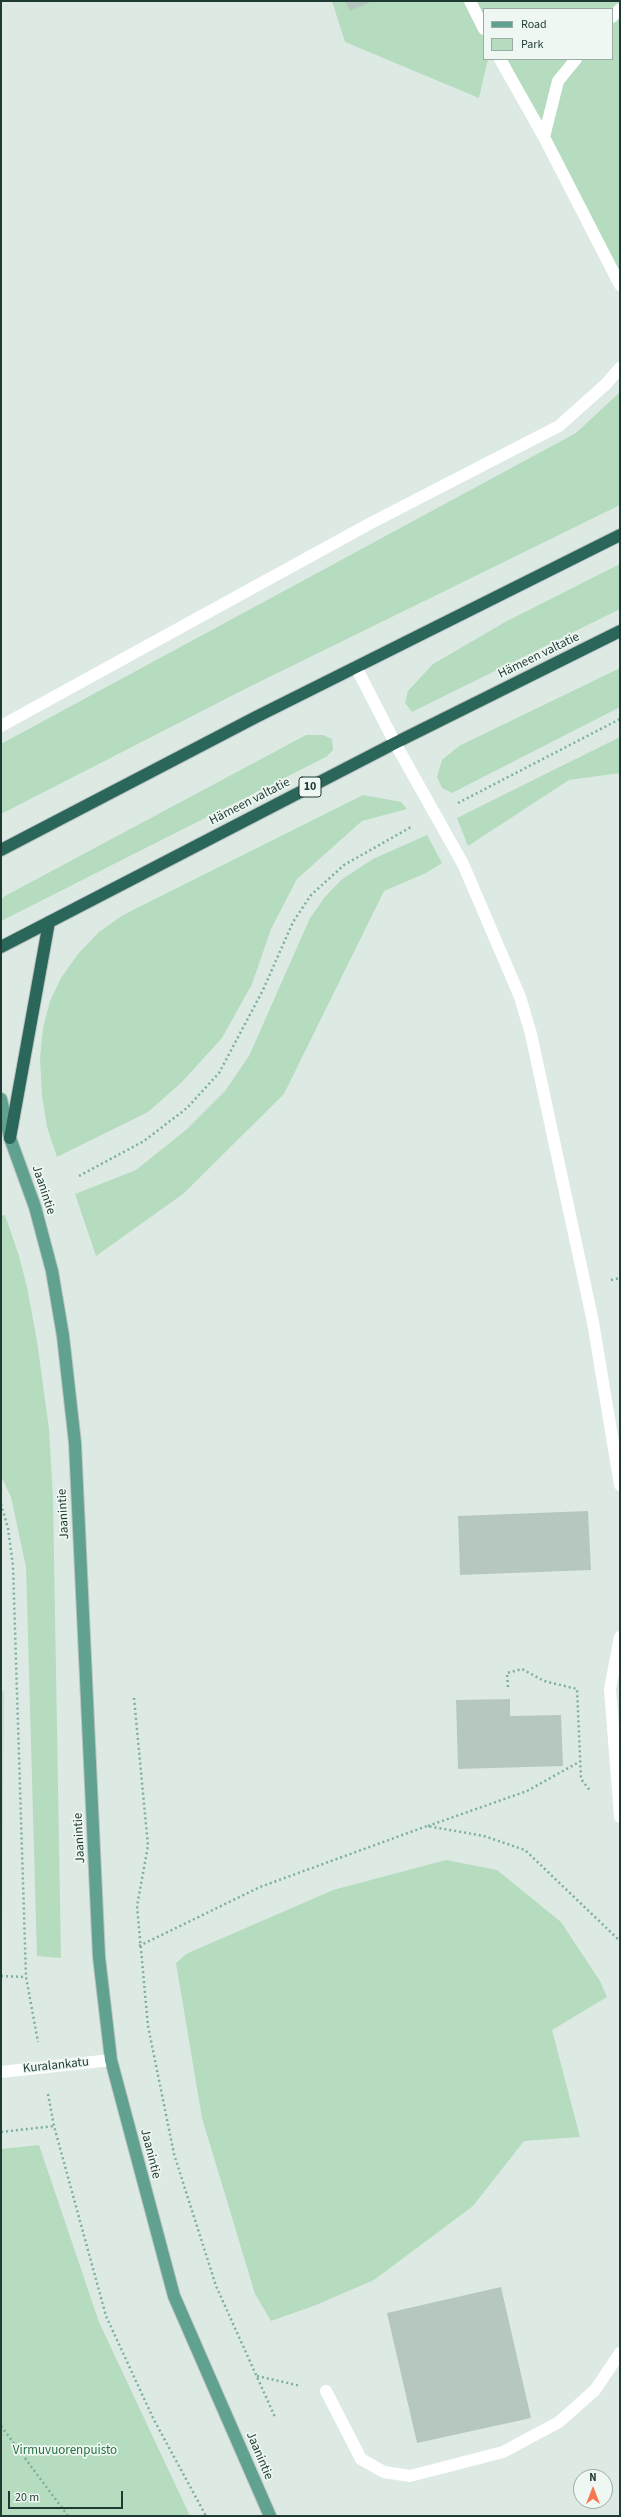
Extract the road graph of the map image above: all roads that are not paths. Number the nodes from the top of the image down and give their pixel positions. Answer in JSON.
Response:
{"nodes":[{"id":1,"x":470,"y":1,"type":"edge"},
{"id":2,"x":483,"y":27,"type":"edge"},
{"id":3,"x":501,"y":60,"type":"edge"},
{"id":4,"x":575,"y":60,"type":"edge"},
{"id":5,"x":544,"y":137,"type":"junction"},
{"id":6,"x":620,"y":285,"type":"edge"},
{"id":7,"x":620,"y":368,"type":"edge"},
{"id":8,"x":620,"y":535,"type":"edge"},
{"id":9,"x":620,"y":631,"type":"edge"},
{"id":10,"x":356,"y":667,"type":"junction"},
{"id":11,"x":1,"y":726,"type":"edge"},
{"id":12,"x":395,"y":743,"type":"junction"},
{"id":13,"x":1,"y":850,"type":"edge"},
{"id":14,"x":49,"y":922,"type":"junction"},
{"id":15,"x":1,"y":947,"type":"edge"},
{"id":16,"x":1,"y":1099,"type":"edge"},
{"id":17,"x":1,"y":1125,"type":"edge"},
{"id":18,"x":10,"y":1138,"type":"junction"},
{"id":19,"x":620,"y":1485,"type":"edge"},
{"id":20,"x":620,"y":1637,"type":"edge"},
{"id":21,"x":620,"y":1818,"type":"edge"},
{"id":22,"x":111,"y":2060,"type":"junction"},
{"id":23,"x":1,"y":2072,"type":"edge"},
{"id":24,"x":620,"y":2353,"type":"edge"},
{"id":25,"x":326,"y":2392,"type":"road end"},
{"id":26,"x":270,"y":2516,"type":"edge"}],
"edges":[{"from":1,"to":2,"type":"street"},
{"from":3,"to":5,"type":"street"},
{"from":4,"to":5,"type":"street"},
{"from":5,"to":6,"type":"street"},
{"from":7,"to":11,"type":"street"},
{"from":8,"to":10,"type":"highway"},
{"from":9,"to":12,"type":"highway","name":"Hämeen valtatie","number":"10"},
{"from":10,"to":12,"type":"street"},
{"from":10,"to":13,"type":"highway"},
{"from":12,"to":14,"type":"highway","name":"Hämeen valtatie","number":"10"},
{"from":12,"to":19,"type":"street"},
{"from":14,"to":15,"type":"highway","name":"Hämeen valtatie","number":"10"},
{"from":14,"to":18,"type":"highway"},
{"from":16,"to":18,"type":"main road","name":"Jaanintie"},
{"from":17,"to":18,"type":"main road","name":"Jaanintie"},
{"from":18,"to":22,"type":"main road","name":"Jaanintie"},
{"from":20,"to":21,"type":"street"},
{"from":22,"to":23,"type":"street","name":"Kuralankatu"},
{"from":22,"to":26,"type":"main road","name":"Jaanintie"},
{"from":24,"to":25,"type":"street"}]}
